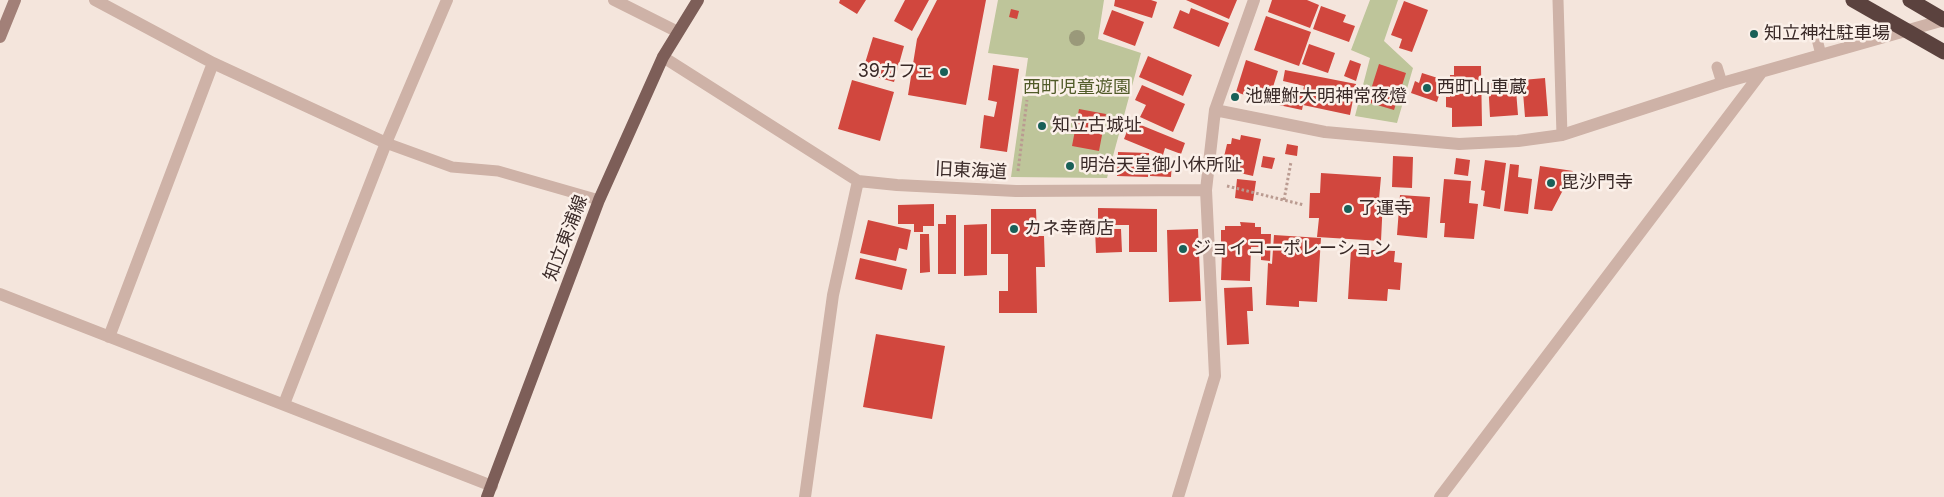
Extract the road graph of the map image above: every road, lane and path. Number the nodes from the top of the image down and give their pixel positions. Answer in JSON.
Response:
{"nodes":[{"id":1,"x":14,"y":0,"type":"edge"},
{"id":2,"x":95,"y":0,"type":"edge"},
{"id":3,"x":447,"y":0,"type":"edge"},
{"id":4,"x":614,"y":0,"type":"edge"},
{"id":5,"x":698,"y":0,"type":"edge"},
{"id":6,"x":1254,"y":0,"type":"edge"},
{"id":7,"x":1558,"y":0,"type":"edge"},
{"id":8,"x":1853,"y":0,"type":"edge"},
{"id":9,"x":1910,"y":0,"type":"edge"},
{"id":10,"x":1944,"y":20,"type":"edge"},
{"id":11,"x":1907,"y":31,"type":"junction"},
{"id":12,"x":678,"y":32,"type":"junction"},
{"id":13,"x":0,"y":37,"type":"edge"},
{"id":14,"x":1817,"y":39,"type":"dead end"},
{"id":15,"x":1944,"y":52,"type":"edge"},
{"id":16,"x":1821,"y":55,"type":"junction"},
{"id":17,"x":663,"y":57,"type":"junction"},
{"id":18,"x":213,"y":63,"type":"junction"},
{"id":19,"x":1717,"y":67,"type":"dead end"},
{"id":20,"x":1761,"y":73,"type":"junction"},
{"id":21,"x":1722,"y":83,"type":"junction"},
{"id":22,"x":1027,"y":100,"type":"dead end"},
{"id":23,"x":1215,"y":110,"type":"junction"},
{"id":24,"x":1562,"y":135,"type":"junction"},
{"id":25,"x":386,"y":143,"type":"junction"},
{"id":26,"x":1292,"y":162,"type":"dead end"},
{"id":27,"x":858,"y":182,"type":"junction"},
{"id":28,"x":1206,"y":185,"type":"junction"},
{"id":29,"x":1016,"y":191,"type":"junction"},
{"id":30,"x":599,"y":200,"type":"junction"},
{"id":31,"x":1284,"y":200,"type":"junction"},
{"id":32,"x":1304,"y":205,"type":"dead end"},
{"id":33,"x":0,"y":294,"type":"edge"},
{"id":34,"x":109,"y":337,"type":"junction"},
{"id":35,"x":284,"y":404,"type":"junction"},
{"id":36,"x":490,"y":492,"type":"edge"},
{"id":37,"x":805,"y":497,"type":"edge"},
{"id":38,"x":1178,"y":497,"type":"edge"},
{"id":39,"x":1440,"y":497,"type":"edge"}],
"edges":[{"from":1,"to":13,"type":"street"},
{"from":2,"to":18,"type":"street"},
{"from":3,"to":25,"type":"street"},
{"from":4,"to":12,"type":"street"},
{"from":5,"to":12,"type":"main road","name":"知立東浦線"},
{"from":6,"to":23,"type":"street"},
{"from":7,"to":24,"type":"lane"},
{"from":8,"to":11,"type":"highway"},
{"from":9,"to":10,"type":"highway"},
{"from":10,"to":11,"type":"street"},
{"from":11,"to":15,"type":"highway"},
{"from":11,"to":16,"type":"street"},
{"from":12,"to":17,"type":"main road","name":"知立東浦線"},
{"from":14,"to":16,"type":"lane"},
{"from":16,"to":20,"type":"street"},
{"from":17,"to":27,"type":"street"},
{"from":17,"to":30,"type":"main road","name":"知立東浦線"},
{"from":18,"to":25,"type":"street"},
{"from":18,"to":34,"type":"street"},
{"from":19,"to":21,"type":"lane"},
{"from":20,"to":21,"type":"street"},
{"from":20,"to":39,"type":"street"},
{"from":21,"to":24,"type":"street"},
{"from":22,"to":29,"type":"path"},
{"from":23,"to":24,"type":"street"},
{"from":23,"to":28,"type":"street"},
{"from":25,"to":30,"type":"lane"},
{"from":25,"to":35,"type":"street"},
{"from":26,"to":31,"type":"path"},
{"from":27,"to":29,"type":"street","name":"旧東海道"},
{"from":27,"to":37,"type":"street"},
{"from":28,"to":29,"type":"street","name":"旧東海道"},
{"from":28,"to":31,"type":"path"},
{"from":28,"to":38,"type":"street"},
{"from":30,"to":36,"type":"main road","name":"知立東浦線"},
{"from":31,"to":32,"type":"path"},
{"from":33,"to":34,"type":"street"},
{"from":34,"to":35,"type":"street"},
{"from":35,"to":36,"type":"street"}]}
